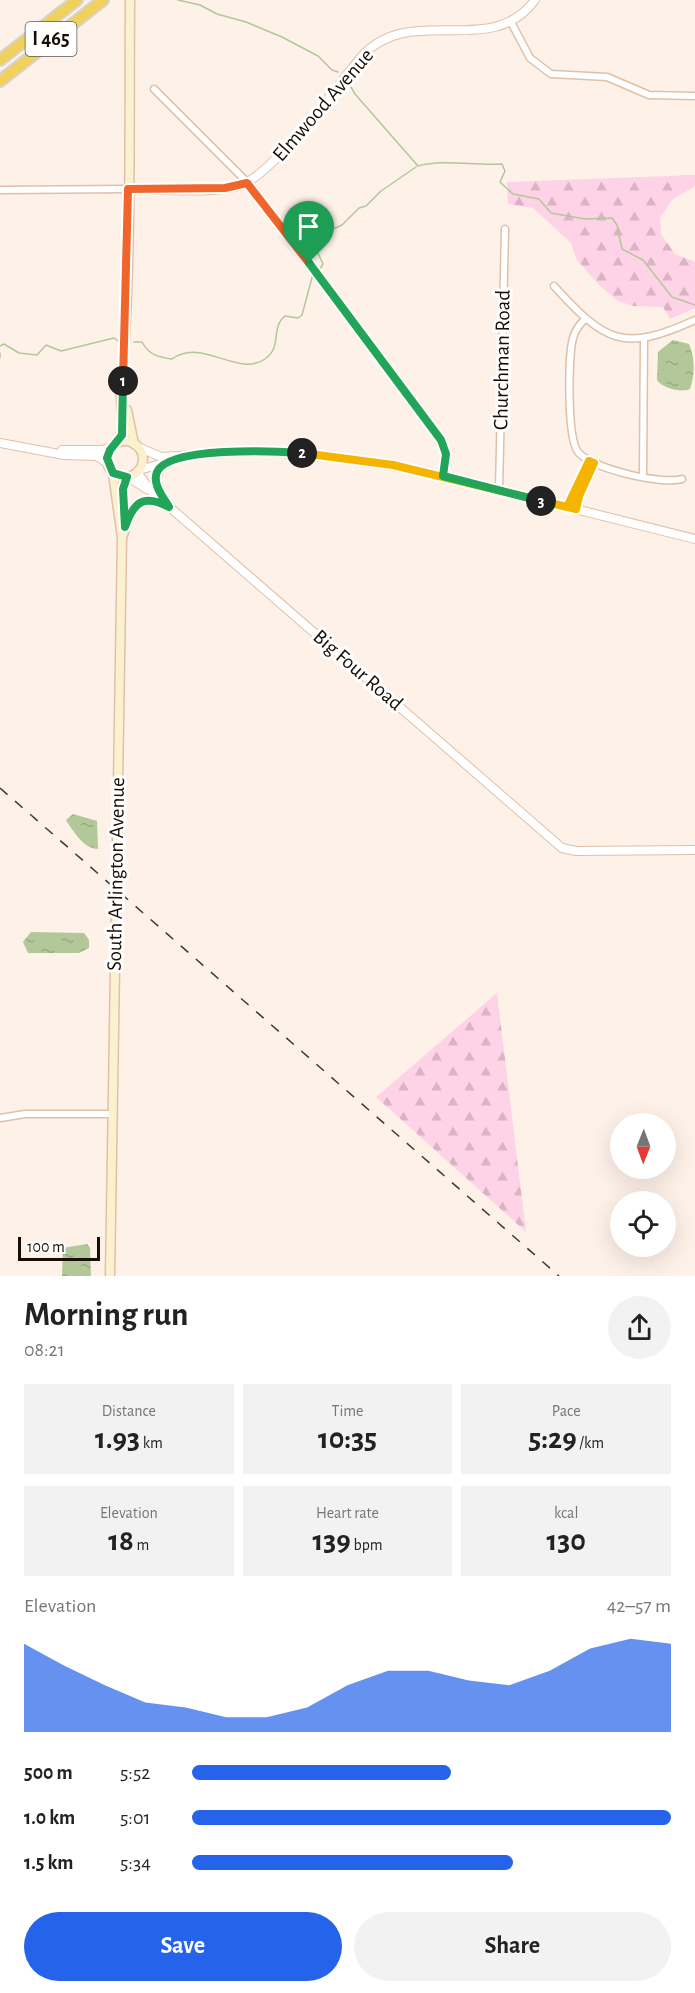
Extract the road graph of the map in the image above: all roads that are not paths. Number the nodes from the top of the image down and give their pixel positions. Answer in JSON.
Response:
{"nodes":[{"id":1,"x":76,"y":0,"type":"edge"},
{"id":2,"x":103,"y":0,"type":"edge"},
{"id":3,"x":535,"y":0,"type":"edge"},
{"id":4,"x":130,"y":2,"type":"edge"},
{"id":5,"x":511,"y":22,"type":"junction"},
{"id":6,"x":0,"y":60,"type":"edge"},
{"id":7,"x":0,"y":81,"type":"edge"},
{"id":8,"x":154,"y":89,"type":"dead end"},
{"id":9,"x":695,"y":96,"type":"edge"},
{"id":10,"x":247,"y":183,"type":"junction"},
{"id":11,"x":128,"y":189,"type":"junction"},
{"id":12,"x":0,"y":190,"type":"edge"},
{"id":13,"x":505,"y":229,"type":"dead end"},
{"id":14,"x":555,"y":286,"type":"dead end"},
{"id":15,"x":585,"y":319,"type":"junction"},
{"id":16,"x":695,"y":320,"type":"edge"},
{"id":17,"x":644,"y":339,"type":"junction"},
{"id":18,"x":124,"y":380,"type":"junction"},
{"id":19,"x":0,"y":443,"type":"edge"},
{"id":20,"x":115,"y":445,"type":"junction"},
{"id":21,"x":136,"y":446,"type":"junction"},
{"id":22,"x":42,"y":450,"type":"junction"},
{"id":23,"x":222,"y":452,"type":"junction"},
{"id":24,"x":592,"y":462,"type":"junction"},
{"id":25,"x":107,"y":463,"type":"junction"},
{"id":26,"x":165,"y":463,"type":"junction"},
{"id":27,"x":138,"y":471,"type":"junction"},
{"id":28,"x":113,"y":473,"type":"junction"},
{"id":29,"x":443,"y":476,"type":"junction"},
{"id":30,"x":643,"y":476,"type":"junction"},
{"id":31,"x":128,"y":477,"type":"junction"},
{"id":32,"x":682,"y":479,"type":"dead end"},
{"id":33,"x":499,"y":490,"type":"junction"},
{"id":34,"x":151,"y":491,"type":"junction"},
{"id":35,"x":169,"y":507,"type":"junction"},
{"id":36,"x":567,"y":507,"type":"junction"},
{"id":37,"x":576,"y":509,"type":"junction"},
{"id":38,"x":125,"y":527,"type":"junction"},
{"id":39,"x":122,"y":538,"type":"junction"},
{"id":40,"x":695,"y":539,"type":"edge"},
{"id":41,"x":695,"y":850,"type":"edge"},
{"id":42,"x":113,"y":1114,"type":"junction"},
{"id":43,"x":0,"y":1120,"type":"edge"},
{"id":44,"x":110,"y":1276,"type":"edge"}],
"edges":[{"from":1,"to":6,"type":"highway","number":"I 465"},
{"from":2,"to":7,"type":"highway","number":"I 465"},
{"from":3,"to":5,"type":"street","name":"Elmwood Avenue"},
{"from":4,"to":11,"type":"main road"},
{"from":5,"to":9,"type":"street"},
{"from":5,"to":10,"type":"street","name":"Elmwood Avenue"},
{"from":8,"to":10,"type":"street"},
{"from":10,"to":11,"type":"street"},
{"from":10,"to":29,"type":"street"},
{"from":11,"to":12,"type":"street"},
{"from":11,"to":18,"type":"main road"},
{"from":13,"to":33,"type":"street","name":"Churchman Road"},
{"from":14,"to":15,"type":"street"},
{"from":15,"to":17,"type":"street"},
{"from":15,"to":24,"type":"street"},
{"from":16,"to":17,"type":"street"},
{"from":17,"to":30,"type":"street"},
{"from":18,"to":20,"type":"main road"},
{"from":18,"to":21,"type":"main road"},
{"from":19,"to":22,"type":"street"},
{"from":20,"to":21,"type":"main road"},
{"from":20,"to":22,"type":"street"},
{"from":20,"to":25,"type":"main road"},
{"from":21,"to":23,"type":"street"},
{"from":21,"to":27,"type":"main road"},
{"from":22,"to":25,"type":"street"},
{"from":23,"to":26,"type":"street"},
{"from":23,"to":29,"type":"street"},
{"from":24,"to":30,"type":"street"},
{"from":24,"to":36,"type":"street"},
{"from":24,"to":37,"type":"street"},
{"from":25,"to":28,"type":"main road"},
{"from":26,"to":27,"type":"street"},
{"from":26,"to":35,"type":"street"},
{"from":27,"to":31,"type":"main road"},
{"from":27,"to":34,"type":"street","name":"Big Four Road"},
{"from":28,"to":31,"type":"main road"},
{"from":28,"to":39,"type":"main road","name":"South Arlington Avenue"},
{"from":29,"to":33,"type":"street"},
{"from":30,"to":32,"type":"street"},
{"from":31,"to":34,"type":"street","name":"Big Four Road"},
{"from":31,"to":38,"type":"main road"},
{"from":33,"to":36,"type":"street"},
{"from":34,"to":35,"type":"street","name":"Big Four Road"},
{"from":35,"to":38,"type":"main road"},
{"from":35,"to":41,"type":"street","name":"Big Four Road"},
{"from":36,"to":37,"type":"street"},
{"from":37,"to":40,"type":"street"},
{"from":38,"to":39,"type":"main road"},
{"from":39,"to":42,"type":"main road","name":"South Arlington Avenue"},
{"from":42,"to":43,"type":"street"},
{"from":42,"to":44,"type":"main road","name":"South Arlington Avenue"}]}
